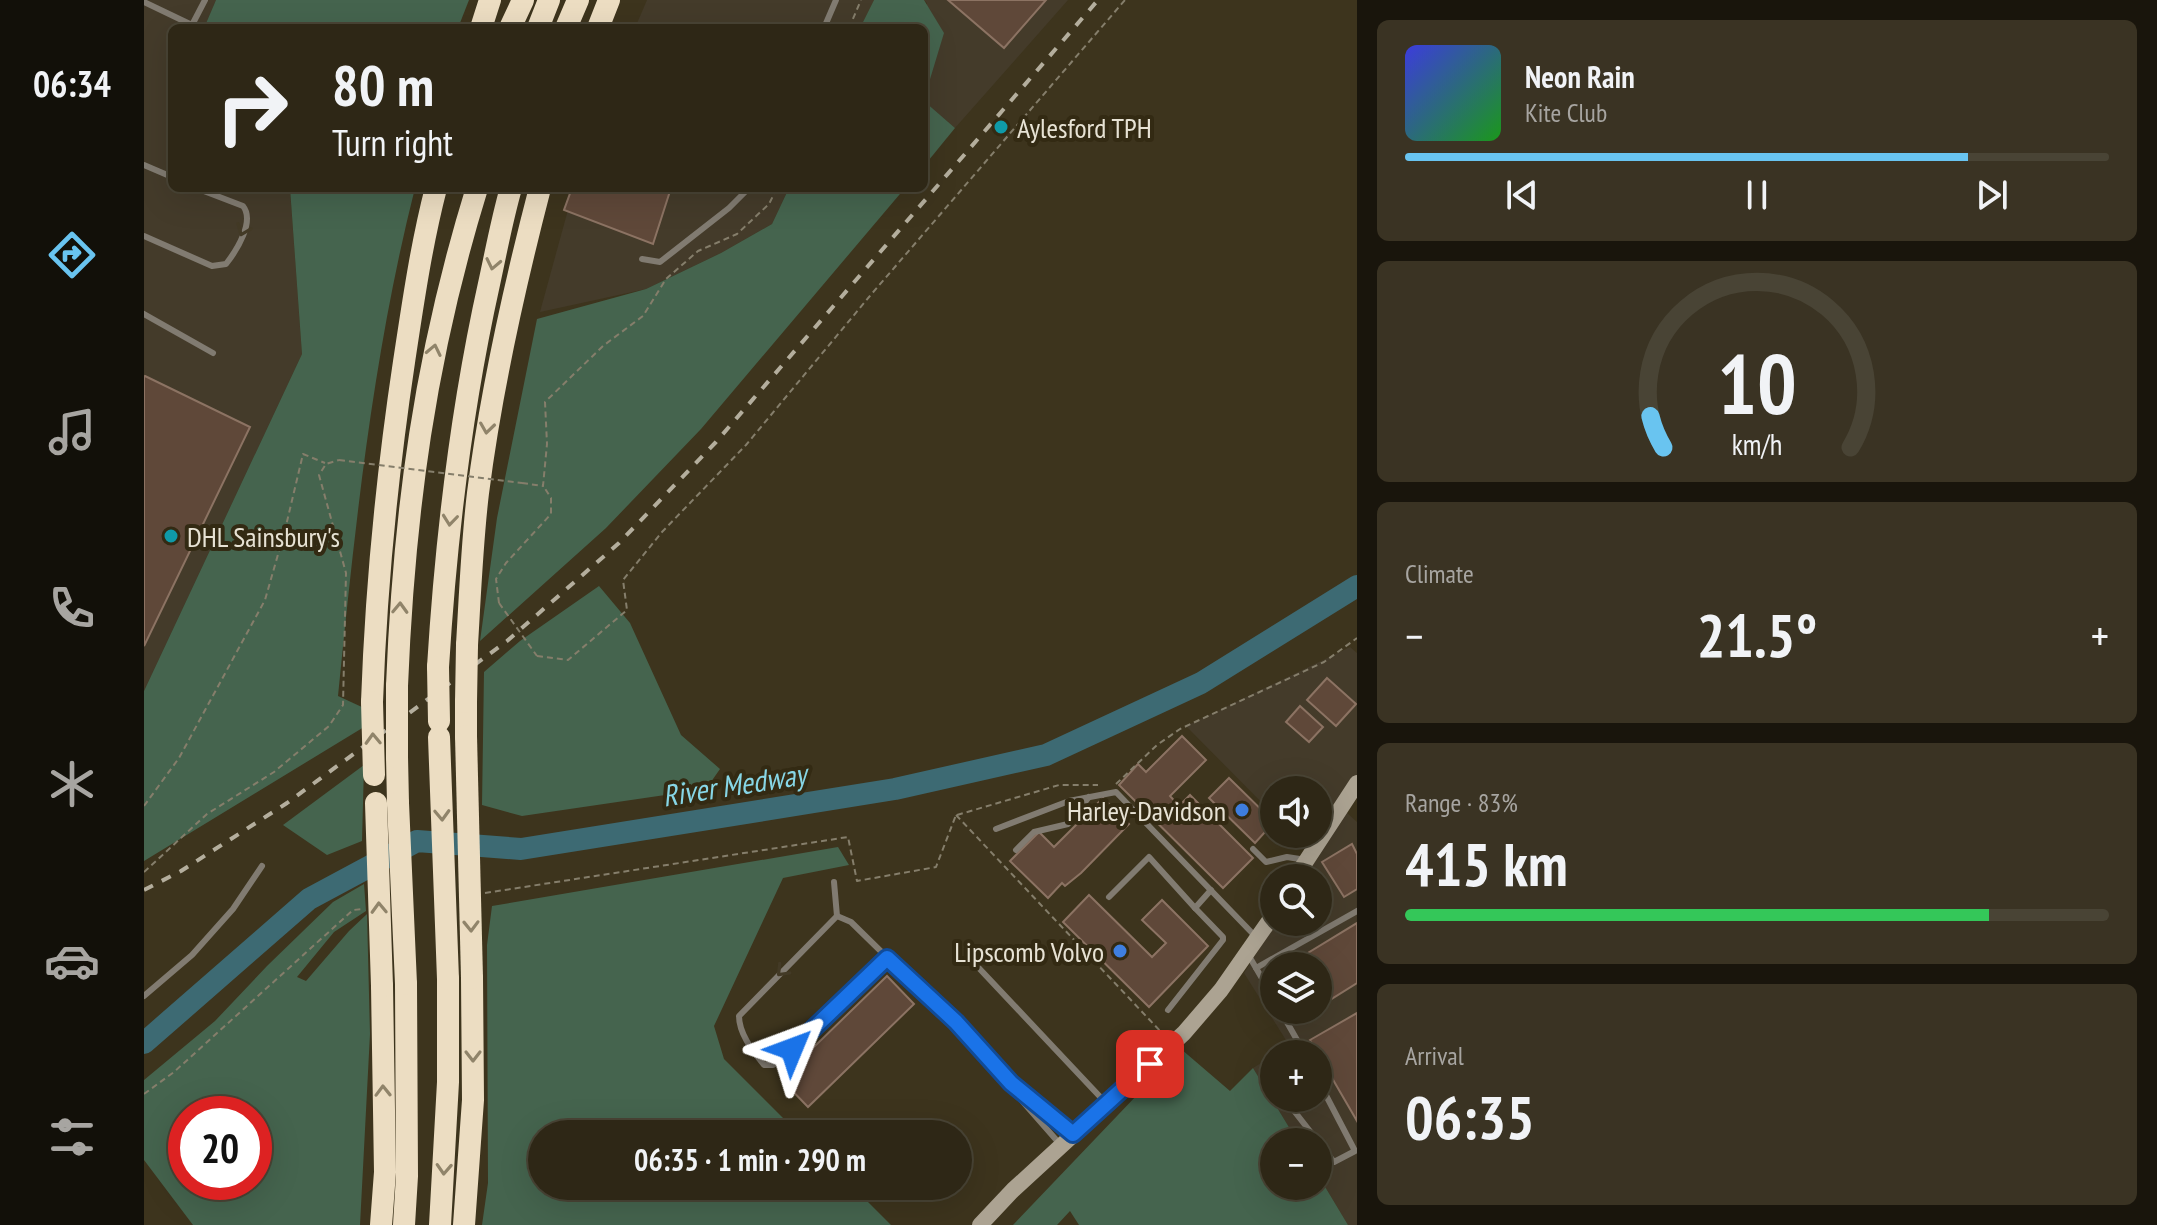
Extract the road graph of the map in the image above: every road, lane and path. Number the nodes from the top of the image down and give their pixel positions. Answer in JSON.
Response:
{"nodes":[{"id":1,"x":205,"y":0,"type":"edge"},
{"id":2,"x":490,"y":0,"type":"edge"},
{"id":3,"x":523,"y":0,"type":"edge"},
{"id":4,"x":549,"y":0,"type":"edge"},
{"id":5,"x":578,"y":0,"type":"edge"},
{"id":6,"x":609,"y":0,"type":"edge"},
{"id":7,"x":836,"y":0,"type":"edge"},
{"id":8,"x":861,"y":0,"type":"edge"},
{"id":9,"x":1125,"y":0,"type":"edge"},
{"id":10,"x":144,"y":2,"type":"edge"},
{"id":11,"x":190,"y":24,"type":"edge"},
{"id":12,"x":193,"y":24,"type":"edge"},
{"id":13,"x":482,"y":24,"type":"edge"},
{"id":14,"x":512,"y":24,"type":"edge"},
{"id":15,"x":540,"y":24,"type":"edge"},
{"id":16,"x":568,"y":24,"type":"edge"},
{"id":17,"x":600,"y":24,"type":"edge"},
{"id":18,"x":826,"y":24,"type":"edge"},
{"id":19,"x":851,"y":24,"type":"edge"},
{"id":20,"x":144,"y":165,"type":"edge"},
{"id":21,"x":168,"y":175,"type":"edge"},
{"id":22,"x":206,"y":192,"type":"edge"},
{"id":23,"x":435,"y":192,"type":"edge"},
{"id":24,"x":451,"y":192,"type":"edge"},
{"id":25,"x":476,"y":192,"type":"edge"},
{"id":26,"x":510,"y":192,"type":"edge"},
{"id":27,"x":539,"y":192,"type":"edge"},
{"id":28,"x":745,"y":192,"type":"edge"},
{"id":29,"x":775,"y":192,"type":"edge"},
{"id":30,"x":144,"y":236,"type":"edge"},
{"id":31,"x":642,"y":259,"type":"dead end"},
{"id":32,"x":144,"y":314,"type":"edge"},
{"id":33,"x":213,"y":353,"type":"dead end"},
{"id":34,"x":396,"y":412,"type":"junction"},
{"id":35,"x":326,"y":464,"type":"junction"},
{"id":36,"x":543,"y":486,"type":"junction"},
{"id":37,"x":1357,"y":638,"type":"edge"},
{"id":38,"x":1357,"y":783,"type":"edge"},
{"id":39,"x":1101,"y":785,"type":"dead end"},
{"id":40,"x":1115,"y":785,"type":"dead end"},
{"id":41,"x":1089,"y":797,"type":"junction"},
{"id":42,"x":387,"y":803,"type":"junction"},
{"id":43,"x":144,"y":806,"type":"edge"},
{"id":44,"x":956,"y":815,"type":"junction"},
{"id":45,"x":996,"y":829,"type":"dead end"},
{"id":46,"x":1253,"y":849,"type":"dead end"},
{"id":47,"x":1016,"y":850,"type":"dead end"},
{"id":48,"x":1306,"y":860,"type":"junction"},
{"id":49,"x":1304,"y":864,"type":"edge"},
{"id":50,"x":262,"y":866,"type":"dead end"},
{"id":51,"x":144,"y":872,"type":"edge"},
{"id":52,"x":834,"y":882,"type":"dead end"},
{"id":53,"x":1211,"y":890,"type":"junction"},
{"id":54,"x":476,"y":894,"type":"dead end"},
{"id":55,"x":1109,"y":897,"type":"dead end"},
{"id":56,"x":369,"y":908,"type":"dead end"},
{"id":57,"x":1195,"y":908,"type":"junction"},
{"id":58,"x":1357,"y":911,"type":"edge"},
{"id":59,"x":837,"y":916,"type":"junction"},
{"id":60,"x":1260,"y":934,"type":"edge"},
{"id":61,"x":1257,"y":938,"type":"junction"},
{"id":62,"x":887,"y":958,"type":"junction"},
{"id":63,"x":1251,"y":960,"type":"junction"},
{"id":64,"x":976,"y":965,"type":"dead end"},
{"id":65,"x":1260,"y":975,"type":"edge"},
{"id":66,"x":144,"y":996,"type":"edge"},
{"id":67,"x":1168,"y":1010,"type":"dead end"},
{"id":68,"x":1172,"y":1044,"type":"junction"},
{"id":69,"x":1011,"y":1083,"type":"junction"},
{"id":70,"x":144,"y":1094,"type":"edge"},
{"id":71,"x":1107,"y":1104,"type":"junction"},
{"id":72,"x":1332,"y":1107,"type":"edge"},
{"id":73,"x":1295,"y":1112,"type":"edge"},
{"id":74,"x":1067,"y":1140,"type":"junction"},
{"id":75,"x":381,"y":1225,"type":"edge"},
{"id":76,"x":404,"y":1225,"type":"edge"},
{"id":77,"x":440,"y":1225,"type":"edge"},
{"id":78,"x":464,"y":1225,"type":"edge"},
{"id":79,"x":980,"y":1225,"type":"edge"}],
"edges":[{"from":1,"to":12,"type":"lane"},
{"from":2,"to":13,"type":"highway"},
{"from":3,"to":14,"type":"highway"},
{"from":4,"to":15,"type":"highway"},
{"from":5,"to":16,"type":"highway"},
{"from":6,"to":17,"type":"highway"},
{"from":7,"to":18,"type":"lane"},
{"from":8,"to":19,"type":"path"},
{"from":9,"to":36,"type":"path","bridge":true},
{"from":10,"to":11,"type":"lane"},
{"from":20,"to":21,"type":"lane"},
{"from":22,"to":30,"type":"lane","one_way":true},
{"from":23,"to":34,"type":"highway"},
{"from":24,"to":34,"type":"highway"},
{"from":42,"to":25,"type":"highway","one_way":true,"bridge":true},
{"from":26,"to":77,"type":"highway","one_way":true,"bridge":true},
{"from":27,"to":78,"type":"highway","one_way":true,"bridge":true},
{"from":28,"to":31,"type":"lane"},
{"from":29,"to":36,"type":"path"},
{"from":32,"to":33,"type":"lane"},
{"from":42,"to":34,"type":"highway","one_way":true,"bridge":true},
{"from":35,"to":36,"type":"path","bridge":true},
{"from":35,"to":43,"type":"path"},
{"from":35,"to":51,"type":"path"},
{"from":37,"to":40,"type":"path"},
{"from":38,"to":48,"type":"street"},
{"from":39,"to":44,"type":"path"},
{"from":41,"to":45,"type":"lane"},
{"from":41,"to":47,"type":"lane"},
{"from":41,"to":53,"type":"lane"},
{"from":75,"to":42,"type":"highway","one_way":true,"bridge":true},
{"from":42,"to":76,"type":"highway","bridge":true},
{"from":44,"to":54,"type":"path"},
{"from":44,"to":68,"type":"path"},
{"from":46,"to":48,"type":"lane"},
{"from":48,"to":49,"type":"street"},
{"from":50,"to":66,"type":"lane"},
{"from":52,"to":59,"type":"lane"},
{"from":53,"to":57,"type":"lane"},
{"from":53,"to":61,"type":"lane"},
{"from":55,"to":57,"type":"lane"},
{"from":56,"to":70,"type":"path"},
{"from":57,"to":67,"type":"lane"},
{"from":58,"to":63,"type":"lane"},
{"from":59,"to":62,"type":"lane"},
{"from":59,"to":62,"type":"lane","one_way":true},
{"from":60,"to":61,"type":"street"},
{"from":61,"to":63,"type":"street"},
{"from":62,"to":69,"type":"lane"},
{"from":63,"to":65,"type":"lane"},
{"from":63,"to":68,"type":"street"},
{"from":64,"to":71,"type":"lane"},
{"from":68,"to":71,"type":"street"},
{"from":69,"to":74,"type":"lane"},
{"from":69,"to":74,"type":"lane"},
{"from":71,"to":74,"type":"street"},
{"from":72,"to":73,"type":"lane"},
{"from":74,"to":79,"type":"street"}]}
